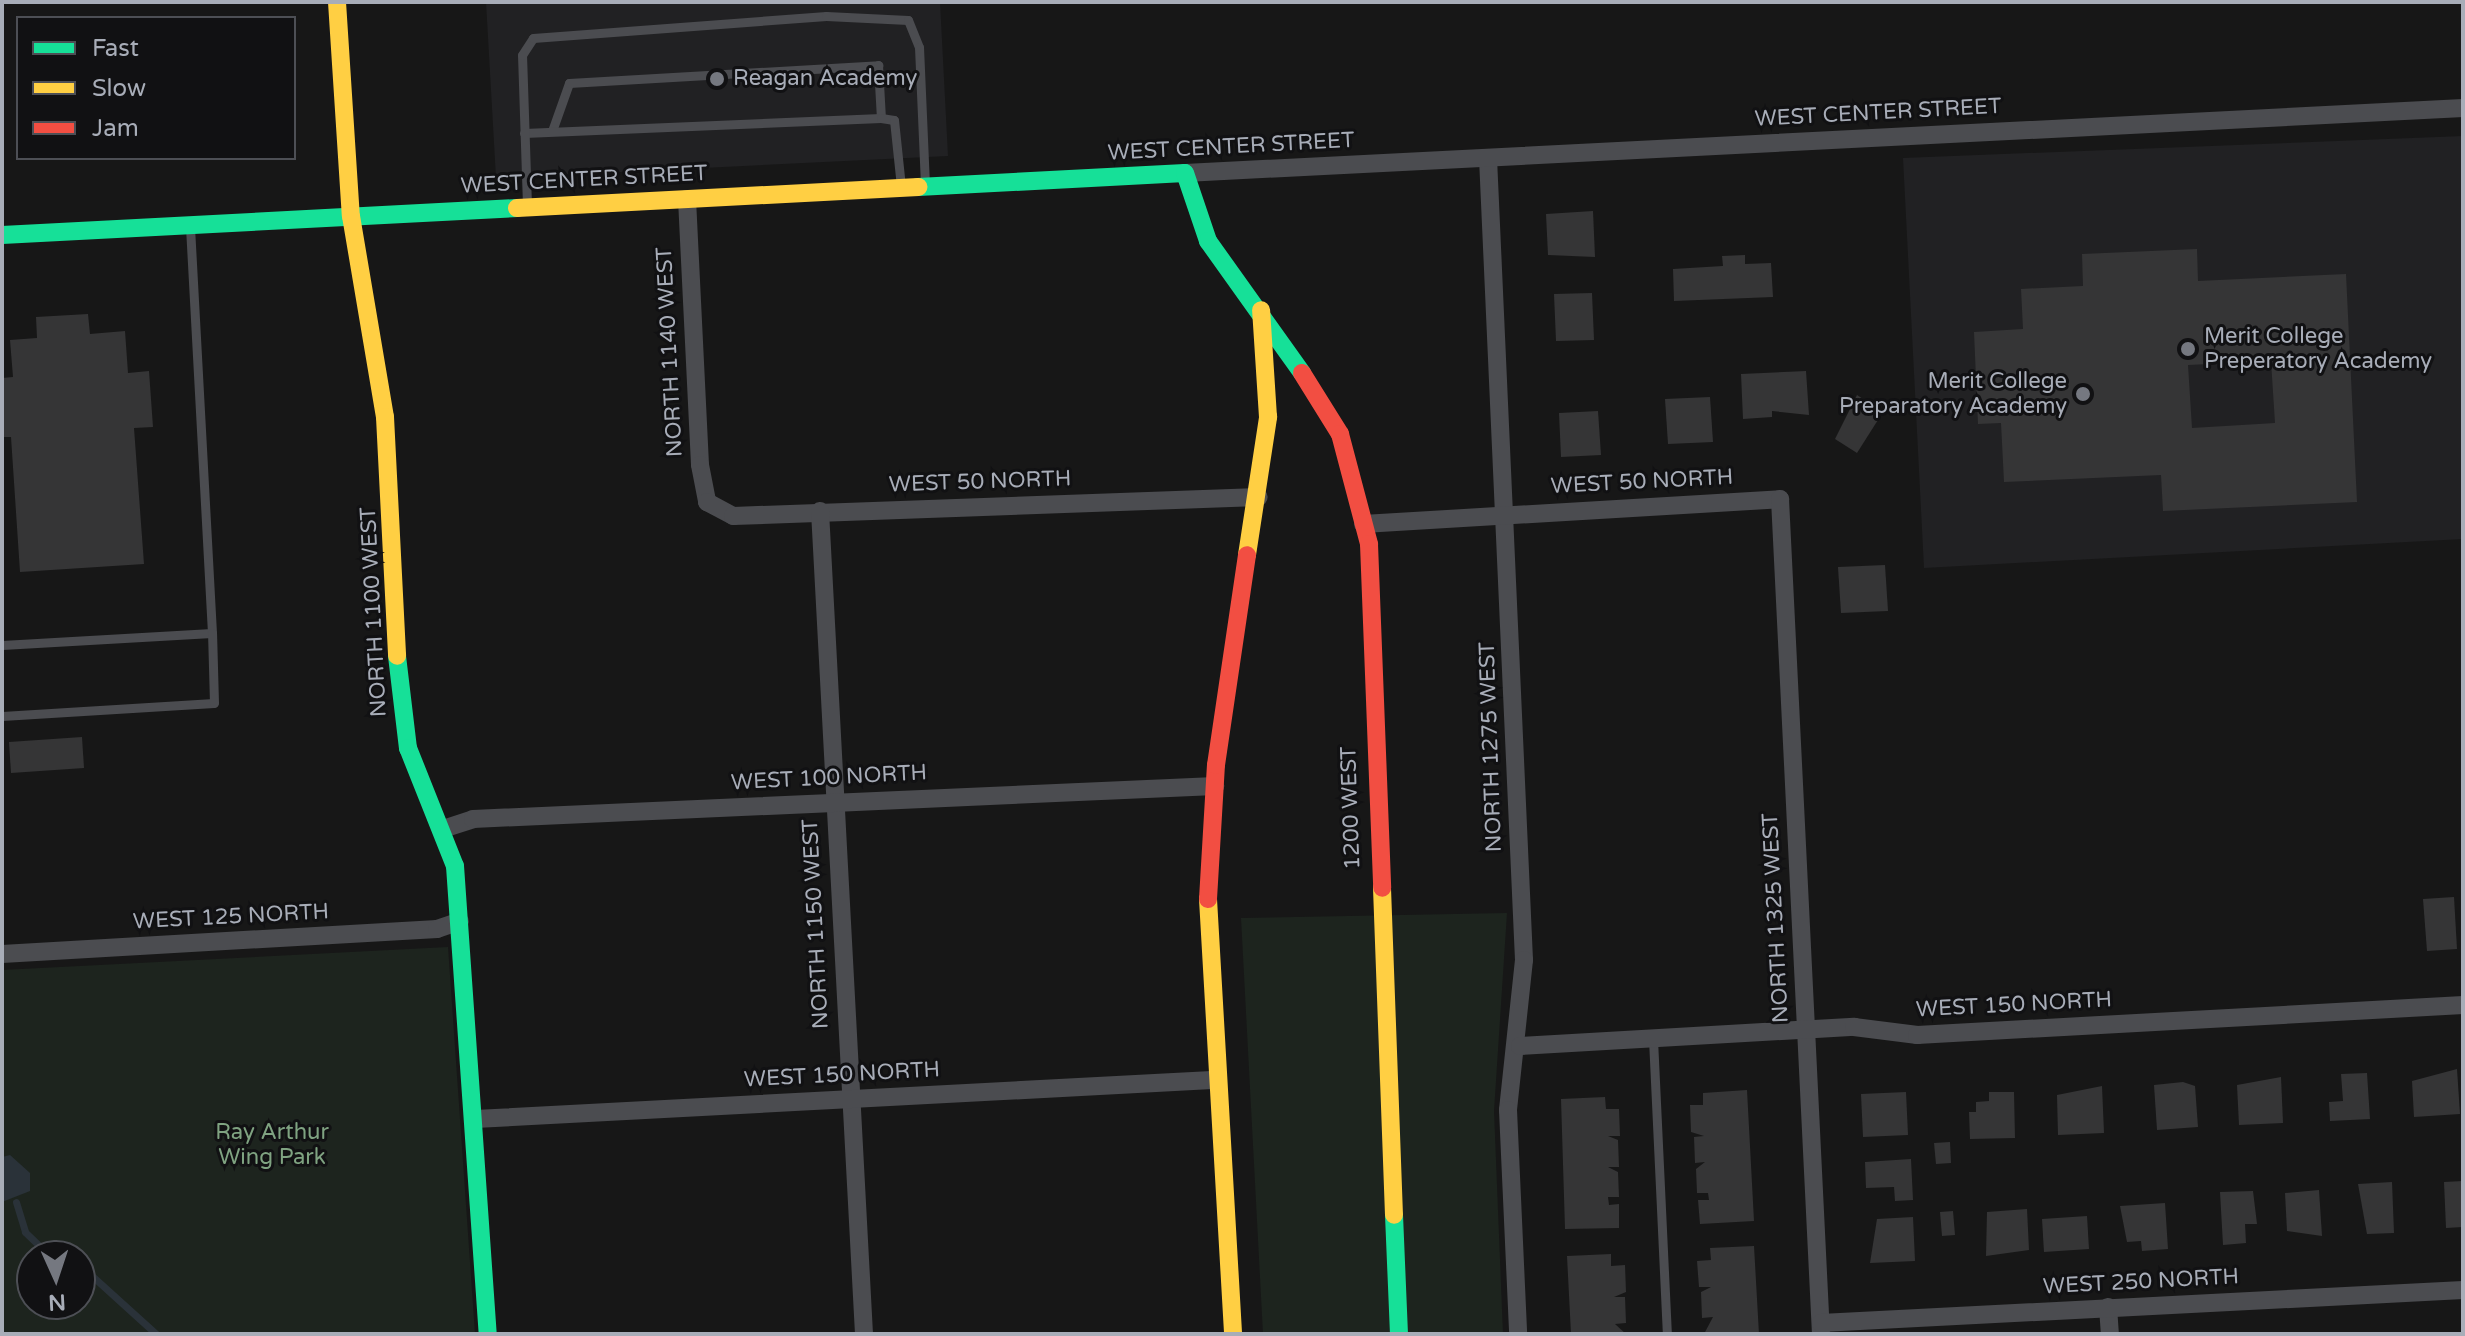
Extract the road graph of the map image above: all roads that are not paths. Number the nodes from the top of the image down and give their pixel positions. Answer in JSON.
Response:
{"nodes":[{"id":1,"x":337,"y":2,"type":"edge"},
{"id":2,"x":2463,"y":108,"type":"edge"},
{"id":3,"x":881,"y":118,"type":"junction"},
{"id":4,"x":552,"y":131,"type":"junction"},
{"id":5,"x":524,"y":133,"type":"junction"},
{"id":6,"x":1488,"y":158,"type":"junction"},
{"id":7,"x":1185,"y":173,"type":"junction"},
{"id":8,"x":925,"y":187,"type":"junction"},
{"id":9,"x":901,"y":188,"type":"junction"},
{"id":10,"x":687,"y":199,"type":"junction"},
{"id":11,"x":527,"y":207,"type":"junction"},
{"id":12,"x":351,"y":216,"type":"junction"},
{"id":13,"x":189,"y":225,"type":"junction"},
{"id":14,"x":2,"y":235,"type":"edge"},
{"id":15,"x":1261,"y":307,"type":"junction"},
{"id":16,"x":1259,"y":497,"type":"junction"},
{"id":17,"x":1780,"y":499,"type":"joint"},
{"id":18,"x":707,"y":502,"type":"joint"},
{"id":19,"x":820,"y":511,"type":"junction"},
{"id":20,"x":1505,"y":514,"type":"junction"},
{"id":21,"x":1363,"y":524,"type":"junction"},
{"id":22,"x":212,"y":633,"type":"junction"},
{"id":23,"x":2,"y":645,"type":"edge"},
{"id":24,"x":2,"y":716,"type":"edge"},
{"id":25,"x":1215,"y":786,"type":"junction"},
{"id":26,"x":833,"y":801,"type":"junction"},
{"id":27,"x":446,"y":828,"type":"junction"},
{"id":28,"x":460,"y":921,"type":"junction"},
{"id":29,"x":2,"y":954,"type":"edge"},
{"id":30,"x":2463,"y":1005,"type":"edge"},
{"id":31,"x":1805,"y":1030,"type":"junction"},
{"id":32,"x":1653,"y":1039,"type":"junction"},
{"id":33,"x":1520,"y":1046,"type":"junction"},
{"id":34,"x":1212,"y":1080,"type":"junction"},
{"id":35,"x":851,"y":1099,"type":"junction"},
{"id":36,"x":475,"y":1119,"type":"junction"},
{"id":37,"x":2463,"y":1290,"type":"edge"},
{"id":38,"x":2108,"y":1307,"type":"junction"},
{"id":39,"x":1821,"y":1329,"type":"edge"},
{"id":40,"x":488,"y":1334,"type":"edge"},
{"id":41,"x":864,"y":1334,"type":"edge"},
{"id":42,"x":1233,"y":1334,"type":"edge"},
{"id":43,"x":1399,"y":1334,"type":"edge"},
{"id":44,"x":1518,"y":1334,"type":"edge"},
{"id":45,"x":1667,"y":1334,"type":"edge"},
{"id":46,"x":2110,"y":1334,"type":"edge"}],
"edges":[{"from":1,"to":12,"type":"street","name":"NORTH 1100 WEST"},
{"from":2,"to":6,"type":"street","name":"WEST CENTER STREET"},
{"from":3,"to":4,"type":"lane"},
{"from":3,"to":4,"type":"lane"},
{"from":3,"to":9,"type":"lane"},
{"from":4,"to":5,"type":"lane"},
{"from":5,"to":8,"type":"lane"},
{"from":5,"to":11,"type":"lane"},
{"from":6,"to":7,"type":"street","name":"WEST CENTER STREET"},
{"from":6,"to":20,"type":"street","name":"NORTH 1275 WEST"},
{"from":7,"to":8,"type":"street","name":"WEST CENTER STREET"},
{"from":7,"to":15,"type":"street","name":"1200 WEST"},
{"from":8,"to":9,"type":"street","name":"WEST CENTER STREET"},
{"from":9,"to":10,"type":"street","name":"WEST CENTER STREET"},
{"from":10,"to":11,"type":"street","name":"WEST CENTER STREET"},
{"from":10,"to":18,"type":"street","name":"NORTH 1140 WEST"},
{"from":11,"to":12,"type":"street","name":"WEST CENTER STREET"},
{"from":12,"to":13,"type":"street","name":"WEST CENTER STREET"},
{"from":12,"to":27,"type":"street","name":"NORTH 1100 WEST"},
{"from":13,"to":14,"type":"street","name":"WEST CENTER STREET"},
{"from":13,"to":22,"type":"lane"},
{"from":15,"to":16,"type":"street"},
{"from":15,"to":21,"type":"street","name":"1200 WEST"},
{"from":16,"to":19,"type":"street","name":"WEST 50 NORTH"},
{"from":16,"to":25,"type":"street"},
{"from":17,"to":20,"type":"street","name":"WEST 50 NORTH"},
{"from":17,"to":31,"type":"street","name":"NORTH 1325 WEST"},
{"from":18,"to":19,"type":"street","name":"WEST 50 NORTH"},
{"from":19,"to":26,"type":"street","name":"NORTH 1150 WEST"},
{"from":20,"to":21,"type":"street","name":"WEST 50 NORTH"},
{"from":20,"to":33,"type":"street","name":"NORTH 1275 WEST"},
{"from":21,"to":43,"type":"street","name":"1200 WEST"},
{"from":22,"to":23,"type":"lane"},
{"from":22,"to":24,"type":"lane"},
{"from":25,"to":26,"type":"street","name":"WEST 100 NORTH"},
{"from":25,"to":34,"type":"street"},
{"from":26,"to":27,"type":"street","name":"WEST 100 NORTH"},
{"from":26,"to":35,"type":"street","name":"NORTH 1150 WEST"},
{"from":27,"to":28,"type":"street","name":"NORTH 1100 WEST"},
{"from":28,"to":29,"type":"street","name":"WEST 125 NORTH"},
{"from":28,"to":36,"type":"street","name":"NORTH 1100 WEST"},
{"from":30,"to":31,"type":"street","name":"WEST 150 NORTH"},
{"from":31,"to":32,"type":"street","name":"WEST 150 NORTH"},
{"from":31,"to":39,"type":"street","name":"NORTH 1325 WEST"},
{"from":32,"to":33,"type":"street","name":"WEST 150 NORTH"},
{"from":32,"to":45,"type":"lane"},
{"from":33,"to":44,"type":"street","name":"NORTH 1275 WEST"},
{"from":34,"to":35,"type":"street","name":"WEST 150 NORTH"},
{"from":34,"to":42,"type":"street"},
{"from":35,"to":36,"type":"street","name":"WEST 150 NORTH"},
{"from":35,"to":41,"type":"street","name":"NORTH 1150 WEST"},
{"from":36,"to":40,"type":"street","name":"NORTH 1100 WEST"},
{"from":37,"to":38,"type":"street","name":"WEST 250 NORTH"},
{"from":38,"to":39,"type":"street","name":"WEST 250 NORTH"},
{"from":38,"to":46,"type":"street"}]}
